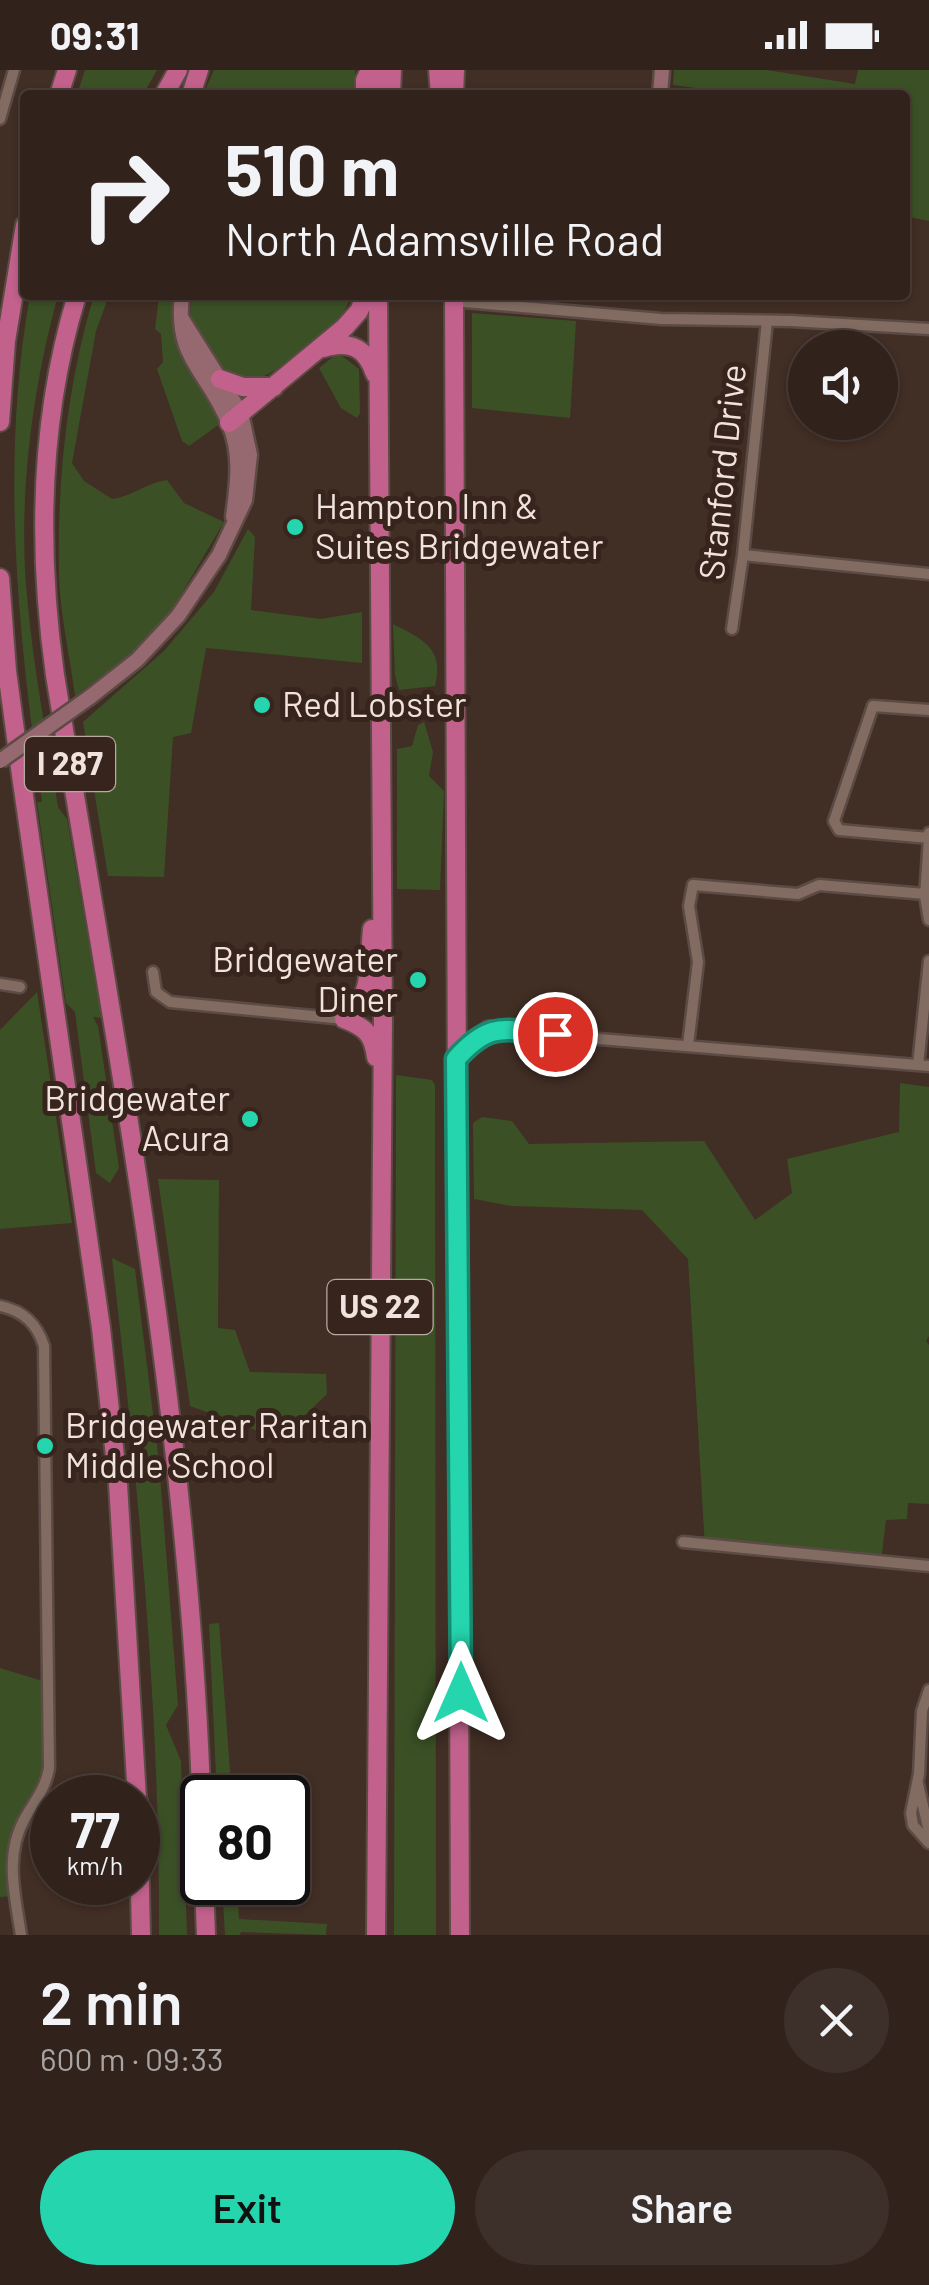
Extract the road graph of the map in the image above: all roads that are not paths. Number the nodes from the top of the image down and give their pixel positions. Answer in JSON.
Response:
{"nodes":[{"id":1,"x":14,"y":70,"type":"edge"},
{"id":2,"x":0,"y":119,"type":"edge"},
{"id":3,"x":20,"y":256,"type":"edge"},
{"id":4,"x":76,"y":300,"type":"edge"},
{"id":5,"x":182,"y":300,"type":"edge"},
{"id":6,"x":364,"y":300,"type":"edge"},
{"id":7,"x":378,"y":300,"type":"edge"},
{"id":8,"x":388,"y":300,"type":"edge"},
{"id":9,"x":454,"y":300,"type":"edge"},
{"id":10,"x":473,"y":300,"type":"edge"},
{"id":11,"x":182,"y":319,"type":"junction"},
{"id":12,"x":766,"y":321,"type":"junction"},
{"id":13,"x":929,"y":329,"type":"edge"},
{"id":14,"x":378,"y":341,"type":"junction"},
{"id":15,"x":323,"y":348,"type":"junction"},
{"id":16,"x":220,"y":378,"type":"junction"},
{"id":17,"x":275,"y":386,"type":"junction"},
{"id":18,"x":379,"y":390,"type":"junction"},
{"id":19,"x":235,"y":418,"type":"junction"},
{"id":20,"x":0,"y":422,"type":"edge"},
{"id":21,"x":743,"y":555,"type":"junction"},
{"id":22,"x":929,"y":574,"type":"edge"},
{"id":23,"x":0,"y":578,"type":"edge"},
{"id":24,"x":732,"y":629,"type":"dead end"},
{"id":25,"x":929,"y":710,"type":"edge"},
{"id":26,"x":0,"y":761,"type":"edge"},
{"id":27,"x":929,"y":835,"type":"edge"},
{"id":28,"x":382,"y":873,"type":"junction"},
{"id":29,"x":926,"y":894,"type":"junction"},
{"id":30,"x":929,"y":920,"type":"edge"},
{"id":31,"x":929,"y":961,"type":"edge"},
{"id":32,"x":153,"y":972,"type":"dead end"},
{"id":33,"x":0,"y":984,"type":"edge"},
{"id":34,"x":20,"y":986,"type":"dead end"},
{"id":35,"x":456,"y":1004,"type":"junction"},
{"id":36,"x":344,"y":1019,"type":"junction"},
{"id":37,"x":489,"y":1030,"type":"junction"},
{"id":38,"x":688,"y":1046,"type":"junction"},
{"id":39,"x":456,"y":1059,"type":"junction"},
{"id":40,"x":923,"y":1066,"type":"edge"},
{"id":41,"x":382,"y":1102,"type":"junction"},
{"id":42,"x":0,"y":1306,"type":"edge"},
{"id":43,"x":682,"y":1542,"type":"dead end"},
{"id":44,"x":929,"y":1566,"type":"edge"},
{"id":45,"x":929,"y":1690,"type":"edge"},
{"id":46,"x":136,"y":1775,"type":"edge"},
{"id":47,"x":200,"y":1775,"type":"edge"},
{"id":48,"x":918,"y":1783,"type":"junction"},
{"id":49,"x":929,"y":1832,"type":"edge"},
{"id":50,"x":929,"y":1843,"type":"edge"},
{"id":51,"x":140,"y":1905,"type":"edge"},
{"id":52,"x":205,"y":1905,"type":"edge"},
{"id":53,"x":21,"y":1935,"type":"edge"},
{"id":54,"x":141,"y":1935,"type":"edge"},
{"id":55,"x":206,"y":1935,"type":"edge"},
{"id":56,"x":376,"y":1935,"type":"edge"},
{"id":57,"x":460,"y":1935,"type":"edge"}],
"edges":[{"from":1,"to":2,"type":"street"},
{"from":3,"to":20,"type":"highway"},
{"from":4,"to":47,"type":"highway","number":"I 287"},
{"from":5,"to":11,"type":"street"},
{"from":6,"to":15,"type":"highway"},
{"from":7,"to":14,"type":"highway","number":"US 22"},
{"from":8,"to":14,"type":"highway"},
{"from":9,"to":35,"type":"highway","number":"US 22"},
{"from":10,"to":12,"type":"street"},
{"from":11,"to":16,"type":"street"},
{"from":11,"to":19,"type":"street"},
{"from":12,"to":13,"type":"street"},
{"from":12,"to":21,"type":"street","name":"Stanford Drive"},
{"from":14,"to":18,"type":"highway","number":"US 22"},
{"from":15,"to":17,"type":"highway"},
{"from":15,"to":18,"type":"highway"},
{"from":16,"to":17,"type":"highway"},
{"from":16,"to":19,"type":"street"},
{"from":17,"to":19,"type":"highway"},
{"from":18,"to":28,"type":"highway","number":"US 22"},
{"from":19,"to":26,"type":"street","bridge":true},
{"from":21,"to":22,"type":"street"},
{"from":21,"to":24,"type":"street","name":"Stanford Drive"},
{"from":23,"to":46,"type":"highway","number":"I 287"},
{"from":25,"to":27,"type":"street"},
{"from":27,"to":29,"type":"street"},
{"from":28,"to":36,"type":"highway"},
{"from":28,"to":41,"type":"highway","number":"US 22"},
{"from":29,"to":30,"type":"street"},
{"from":29,"to":38,"type":"street"},
{"from":31,"to":40,"type":"street"},
{"from":32,"to":36,"type":"street"},
{"from":33,"to":34,"type":"street"},
{"from":35,"to":37,"type":"highway"},
{"from":35,"to":39,"type":"highway","number":"US 22"},
{"from":36,"to":41,"type":"highway"},
{"from":37,"to":38,"type":"street"},
{"from":37,"to":39,"type":"highway"},
{"from":38,"to":40,"type":"street"},
{"from":39,"to":57,"type":"highway","number":"US 22"},
{"from":41,"to":56,"type":"highway","number":"US 22"},
{"from":42,"to":53,"type":"street"},
{"from":43,"to":44,"type":"street"},
{"from":45,"to":48,"type":"street"},
{"from":48,"to":49,"type":"street"},
{"from":48,"to":50,"type":"street"},
{"from":51,"to":54,"type":"highway","number":"I 287"},
{"from":52,"to":55,"type":"highway"}]}
